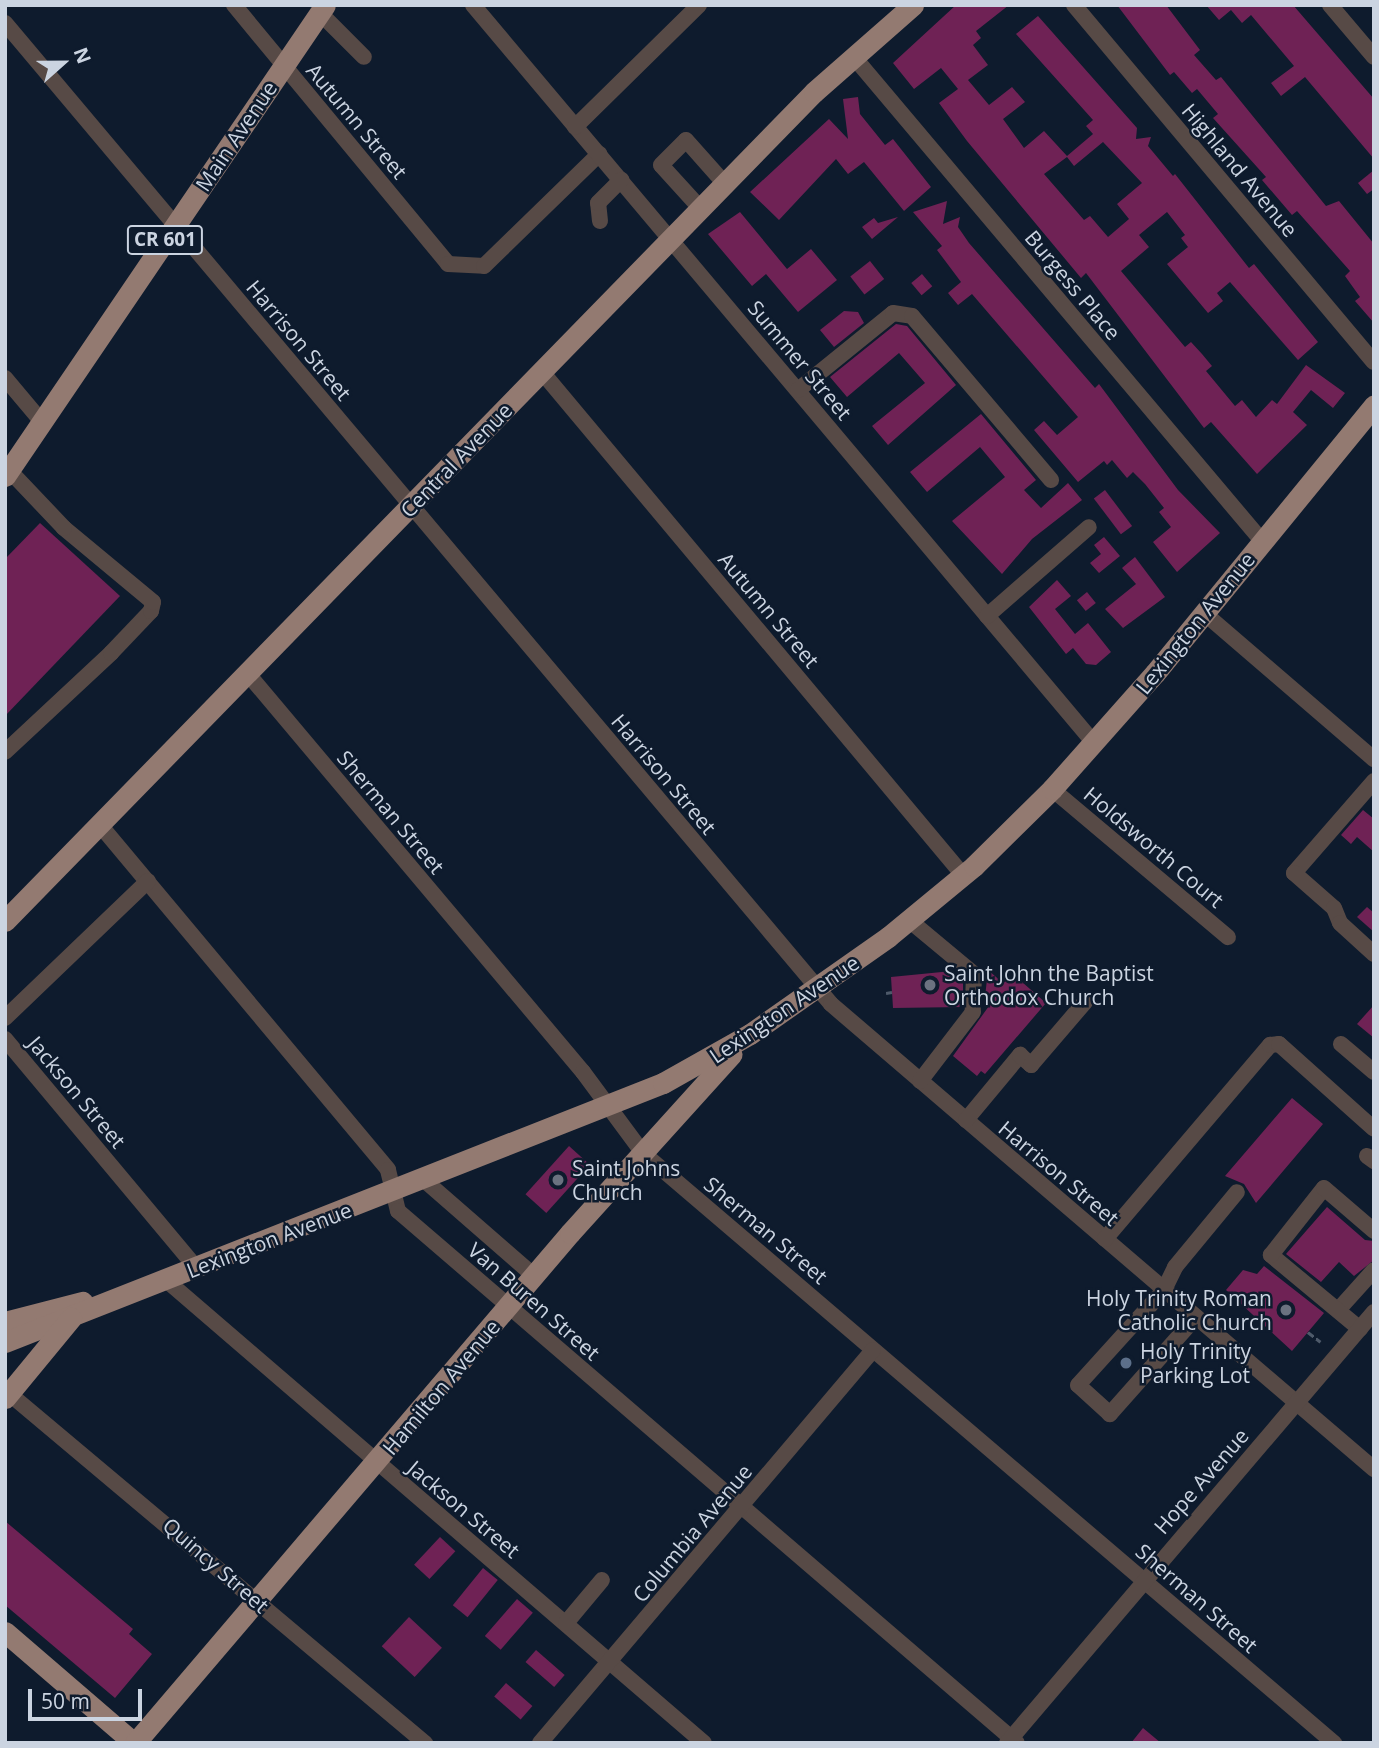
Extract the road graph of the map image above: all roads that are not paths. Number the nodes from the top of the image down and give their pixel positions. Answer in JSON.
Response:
{"nodes":[{"id":1,"x":234,"y":5,"type":"edge"},
{"id":2,"x":473,"y":5,"type":"edge"},
{"id":3,"x":699,"y":5,"type":"edge"},
{"id":4,"x":913,"y":5,"type":"edge"},
{"id":5,"x":1074,"y":5,"type":"edge"},
{"id":6,"x":1330,"y":5,"type":"edge"},
{"id":7,"x":322,"y":9,"type":"edge"},
{"id":8,"x":5,"y":23,"type":"edge"},
{"id":9,"x":853,"y":56,"type":"junction"},
{"id":10,"x":364,"y":57,"type":"dead end"},
{"id":11,"x":1374,"y":57,"type":"edge"},
{"id":12,"x":284,"y":65,"type":"junction"},
{"id":13,"x":575,"y":127,"type":"junction"},
{"id":14,"x":598,"y":154,"type":"junction"},
{"id":15,"x":621,"y":180,"type":"junction"},
{"id":16,"x":725,"y":184,"type":"junction"},
{"id":17,"x":702,"y":209,"type":"junction"},
{"id":18,"x":600,"y":221,"type":"dead end"},
{"id":19,"x":175,"y":225,"type":"junction"},
{"id":20,"x":671,"y":240,"type":"junction"},
{"id":21,"x":1374,"y":362,"type":"edge"},
{"id":22,"x":542,"y":372,"type":"junction"},
{"id":23,"x":5,"y":378,"type":"edge"},
{"id":24,"x":798,"y":390,"type":"junction"},
{"id":25,"x":1374,"y":405,"type":"edge"},
{"id":26,"x":42,"y":422,"type":"junction"},
{"id":27,"x":7,"y":473,"type":"edge"},
{"id":28,"x":1051,"y":480,"type":"dead end"},
{"id":29,"x":411,"y":506,"type":"junction"},
{"id":30,"x":1089,"y":527,"type":"dead end"},
{"id":31,"x":1262,"y":541,"type":"junction"},
{"id":32,"x":1204,"y":613,"type":"junction"},
{"id":33,"x":987,"y":616,"type":"junction"},
{"id":34,"x":248,"y":674,"type":"junction"},
{"id":35,"x":1094,"y":743,"type":"junction"},
{"id":36,"x":5,"y":752,"type":"edge"},
{"id":37,"x":1374,"y":759,"type":"edge"},
{"id":38,"x":1374,"y":781,"type":"edge"},
{"id":39,"x":1052,"y":789,"type":"junction"},
{"id":40,"x":100,"y":825,"type":"junction"},
{"id":41,"x":963,"y":875,"type":"junction"},
{"id":42,"x":148,"y":881,"type":"junction"},
{"id":43,"x":909,"y":920,"type":"junction"},
{"id":44,"x":5,"y":921,"type":"edge"},
{"id":45,"x":1228,"y":937,"type":"dead end"},
{"id":46,"x":1374,"y":954,"type":"edge"},
{"id":47,"x":817,"y":988,"type":"junction"},
{"id":48,"x":1085,"y":1002,"type":"dead end"},
{"id":49,"x":5,"y":1018,"type":"edge"},
{"id":50,"x":750,"y":1034,"type":"junction"},
{"id":51,"x":5,"y":1039,"type":"edge"},
{"id":52,"x":1341,"y":1044,"type":"dead end"},
{"id":53,"x":1374,"y":1072,"type":"edge"},
{"id":54,"x":920,"y":1081,"type":"junction"},
{"id":55,"x":606,"y":1105,"type":"junction"},
{"id":56,"x":966,"y":1120,"type":"junction"},
{"id":57,"x":1374,"y":1129,"type":"edge"},
{"id":58,"x":643,"y":1153,"type":"junction"},
{"id":59,"x":423,"y":1179,"type":"junction"},
{"id":60,"x":393,"y":1192,"type":"junction"},
{"id":61,"x":1237,"y":1192,"type":"dead end"},
{"id":62,"x":1374,"y":1231,"type":"edge"},
{"id":63,"x":1105,"y":1239,"type":"junction"},
{"id":64,"x":197,"y":1269,"type":"junction"},
{"id":65,"x":1374,"y":1270,"type":"edge"},
{"id":66,"x":534,"y":1276,"type":"junction"},
{"id":67,"x":166,"y":1280,"type":"junction"},
{"id":68,"x":1164,"y":1290,"type":"junction"},
{"id":69,"x":97,"y":1304,"type":"junction"},
{"id":70,"x":509,"y":1307,"type":"junction"},
{"id":71,"x":1339,"y":1309,"type":"junction"},
{"id":72,"x":1374,"y":1312,"type":"edge"},
{"id":73,"x":72,"y":1316,"type":"junction"},
{"id":74,"x":1196,"y":1317,"type":"junction"},
{"id":75,"x":5,"y":1322,"type":"edge"},
{"id":76,"x":1360,"y":1329,"type":"junction"},
{"id":77,"x":5,"y":1342,"type":"edge"},
{"id":78,"x":873,"y":1350,"type":"junction"},
{"id":79,"x":7,"y":1393,"type":"edge"},
{"id":80,"x":1296,"y":1402,"type":"junction"},
{"id":81,"x":377,"y":1462,"type":"junction"},
{"id":82,"x":1374,"y":1469,"type":"edge"},
{"id":83,"x":743,"y":1507,"type":"junction"},
{"id":84,"x":602,"y":1580,"type":"dead end"},
{"id":85,"x":1143,"y":1580,"type":"junction"},
{"id":86,"x":258,"y":1601,"type":"junction"},
{"id":87,"x":566,"y":1623,"type":"junction"},
{"id":88,"x":5,"y":1632,"type":"edge"},
{"id":89,"x":610,"y":1661,"type":"junction"},
{"id":90,"x":1012,"y":1741,"type":"edge"},
{"id":91,"x":134,"y":1743,"type":"edge"},
{"id":92,"x":425,"y":1743,"type":"edge"},
{"id":93,"x":540,"y":1743,"type":"edge"},
{"id":94,"x":704,"y":1743,"type":"edge"},
{"id":95,"x":1334,"y":1743,"type":"edge"}],
"edges":[{"from":1,"to":12,"type":"street","name":"Autumn Street"},
{"from":2,"to":13,"type":"street","name":"Summer Street"},
{"from":3,"to":13,"type":"street"},
{"from":4,"to":9,"type":"main road","name":"Central Avenue"},
{"from":5,"to":21,"type":"street","name":"Highland Avenue"},
{"from":6,"to":11,"type":"street"},
{"from":7,"to":10,"type":"street"},
{"from":7,"to":12,"type":"main road","name":"Main Avenue","number":"CR 601"},
{"from":8,"to":19,"type":"street","name":"Harrison Street"},
{"from":9,"to":16,"type":"main road","name":"Central Avenue"},
{"from":9,"to":31,"type":"street","name":"Burgess Place"},
{"from":12,"to":14,"type":"street","name":"Autumn Street"},
{"from":12,"to":19,"type":"main road","name":"Main Avenue","number":"CR 601"},
{"from":13,"to":14,"type":"street","name":"Summer Street"},
{"from":14,"to":15,"type":"street","name":"Summer Street"},
{"from":15,"to":18,"type":"street"},
{"from":15,"to":20,"type":"street","name":"Summer Street"},
{"from":16,"to":17,"type":"main road","name":"Central Avenue"},
{"from":16,"to":17,"type":"street"},
{"from":17,"to":20,"type":"main road","name":"Central Avenue"},
{"from":19,"to":26,"type":"main road","name":"Main Avenue","number":"CR 601"},
{"from":19,"to":29,"type":"street","name":"Harrison Street"},
{"from":20,"to":22,"type":"main road","name":"Central Avenue"},
{"from":20,"to":24,"type":"street","name":"Summer Street"},
{"from":22,"to":29,"type":"main road","name":"Central Avenue"},
{"from":22,"to":41,"type":"street","name":"Autumn Street"},
{"from":23,"to":26,"type":"street"},
{"from":24,"to":28,"type":"street"},
{"from":24,"to":33,"type":"street","name":"Summer Street"},
{"from":25,"to":31,"type":"main road","name":"Lexington Avenue"},
{"from":26,"to":27,"type":"main road","name":"Main Avenue","number":"CR 601"},
{"from":27,"to":36,"type":"street"},
{"from":29,"to":34,"type":"main road","name":"Central Avenue"},
{"from":29,"to":47,"type":"street","name":"Harrison Street"},
{"from":30,"to":33,"type":"street"},
{"from":31,"to":32,"type":"main road","name":"Lexington Avenue"},
{"from":32,"to":35,"type":"main road","name":"Lexington Avenue"},
{"from":32,"to":37,"type":"street"},
{"from":33,"to":35,"type":"street","name":"Summer Street"},
{"from":34,"to":40,"type":"main road","name":"Central Avenue"},
{"from":34,"to":55,"type":"street","name":"Sherman Street"},
{"from":35,"to":39,"type":"main road","name":"Lexington Avenue"},
{"from":38,"to":46,"type":"street"},
{"from":39,"to":41,"type":"main road","name":"Lexington Avenue"},
{"from":39,"to":45,"type":"street","name":"Holdsworth Court"},
{"from":40,"to":42,"type":"street","name":"Van Buren Street"},
{"from":40,"to":44,"type":"main road","name":"Central Avenue"},
{"from":41,"to":43,"type":"main road","name":"Lexington Avenue"},
{"from":42,"to":49,"type":"street"},
{"from":42,"to":60,"type":"street","name":"Van Buren Street"},
{"from":43,"to":47,"type":"main road","name":"Lexington Avenue"},
{"from":43,"to":54,"type":"street"},
{"from":47,"to":50,"type":"main road","name":"Lexington Avenue"},
{"from":47,"to":54,"type":"street","name":"Harrison Street"},
{"from":48,"to":56,"type":"street"},
{"from":50,"to":55,"type":"main road","name":"Lexington Avenue"},
{"from":50,"to":58,"type":"main road","name":"Hamilton Avenue"},
{"from":51,"to":64,"type":"street","name":"Jackson Street"},
{"from":52,"to":53,"type":"street"},
{"from":54,"to":56,"type":"street","name":"Harrison Street"},
{"from":55,"to":58,"type":"street","name":"Sherman Street"},
{"from":55,"to":59,"type":"main road","name":"Lexington Avenue"},
{"from":56,"to":63,"type":"street","name":"Harrison Street"},
{"from":57,"to":63,"type":"street"},
{"from":58,"to":66,"type":"main road","name":"Hamilton Avenue"},
{"from":58,"to":78,"type":"street","name":"Sherman Street"},
{"from":59,"to":60,"type":"main road","name":"Lexington Avenue"},
{"from":59,"to":66,"type":"street"},
{"from":60,"to":64,"type":"main road","name":"Lexington Avenue"},
{"from":60,"to":70,"type":"street","name":"Van Buren Street"},
{"from":61,"to":68,"type":"street"},
{"from":62,"to":71,"type":"street"},
{"from":63,"to":68,"type":"street","name":"Harrison Street"},
{"from":64,"to":67,"type":"main road","name":"Lexington Avenue"},
{"from":65,"to":71,"type":"street"},
{"from":66,"to":70,"type":"main road","name":"Hamilton Avenue"},
{"from":67,"to":69,"type":"main road","name":"Lexington Avenue"},
{"from":67,"to":81,"type":"street","name":"Jackson Street"},
{"from":68,"to":74,"type":"street","name":"Harrison Street"},
{"from":68,"to":74,"type":"street"},
{"from":69,"to":73,"type":"main road","name":"Lexington Avenue"},
{"from":69,"to":75,"type":"main road"},
{"from":70,"to":81,"type":"main road","name":"Hamilton Avenue"},
{"from":70,"to":83,"type":"street","name":"Van Buren Street"},
{"from":71,"to":76,"type":"street"},
{"from":72,"to":76,"type":"street","name":"Hope Avenue"},
{"from":73,"to":77,"type":"main road","name":"Lexington Avenue"},
{"from":73,"to":79,"type":"main road"},
{"from":74,"to":80,"type":"street","name":"Harrison Street"},
{"from":76,"to":80,"type":"street","name":"Hope Avenue"},
{"from":78,"to":83,"type":"street","name":"Columbia Avenue"},
{"from":78,"to":85,"type":"street","name":"Sherman Street"},
{"from":79,"to":86,"type":"street","name":"Quincy Street"},
{"from":80,"to":82,"type":"street","name":"Harrison Street"},
{"from":80,"to":85,"type":"street","name":"Hope Avenue"},
{"from":81,"to":86,"type":"main road","name":"Hamilton Avenue"},
{"from":81,"to":87,"type":"street","name":"Jackson Street"},
{"from":83,"to":89,"type":"street","name":"Columbia Avenue"},
{"from":83,"to":90,"type":"street","name":"Van Buren Street"},
{"from":84,"to":87,"type":"street"},
{"from":85,"to":90,"type":"street","name":"Hope Avenue"},
{"from":85,"to":95,"type":"street","name":"Sherman Street"},
{"from":86,"to":91,"type":"main road","name":"Hamilton Avenue"},
{"from":86,"to":92,"type":"street","name":"Quincy Street"},
{"from":87,"to":89,"type":"street","name":"Jackson Street"},
{"from":88,"to":91,"type":"main road"},
{"from":89,"to":93,"type":"street","name":"Columbia Avenue"},
{"from":89,"to":94,"type":"street","name":"Jackson Street"}]}
